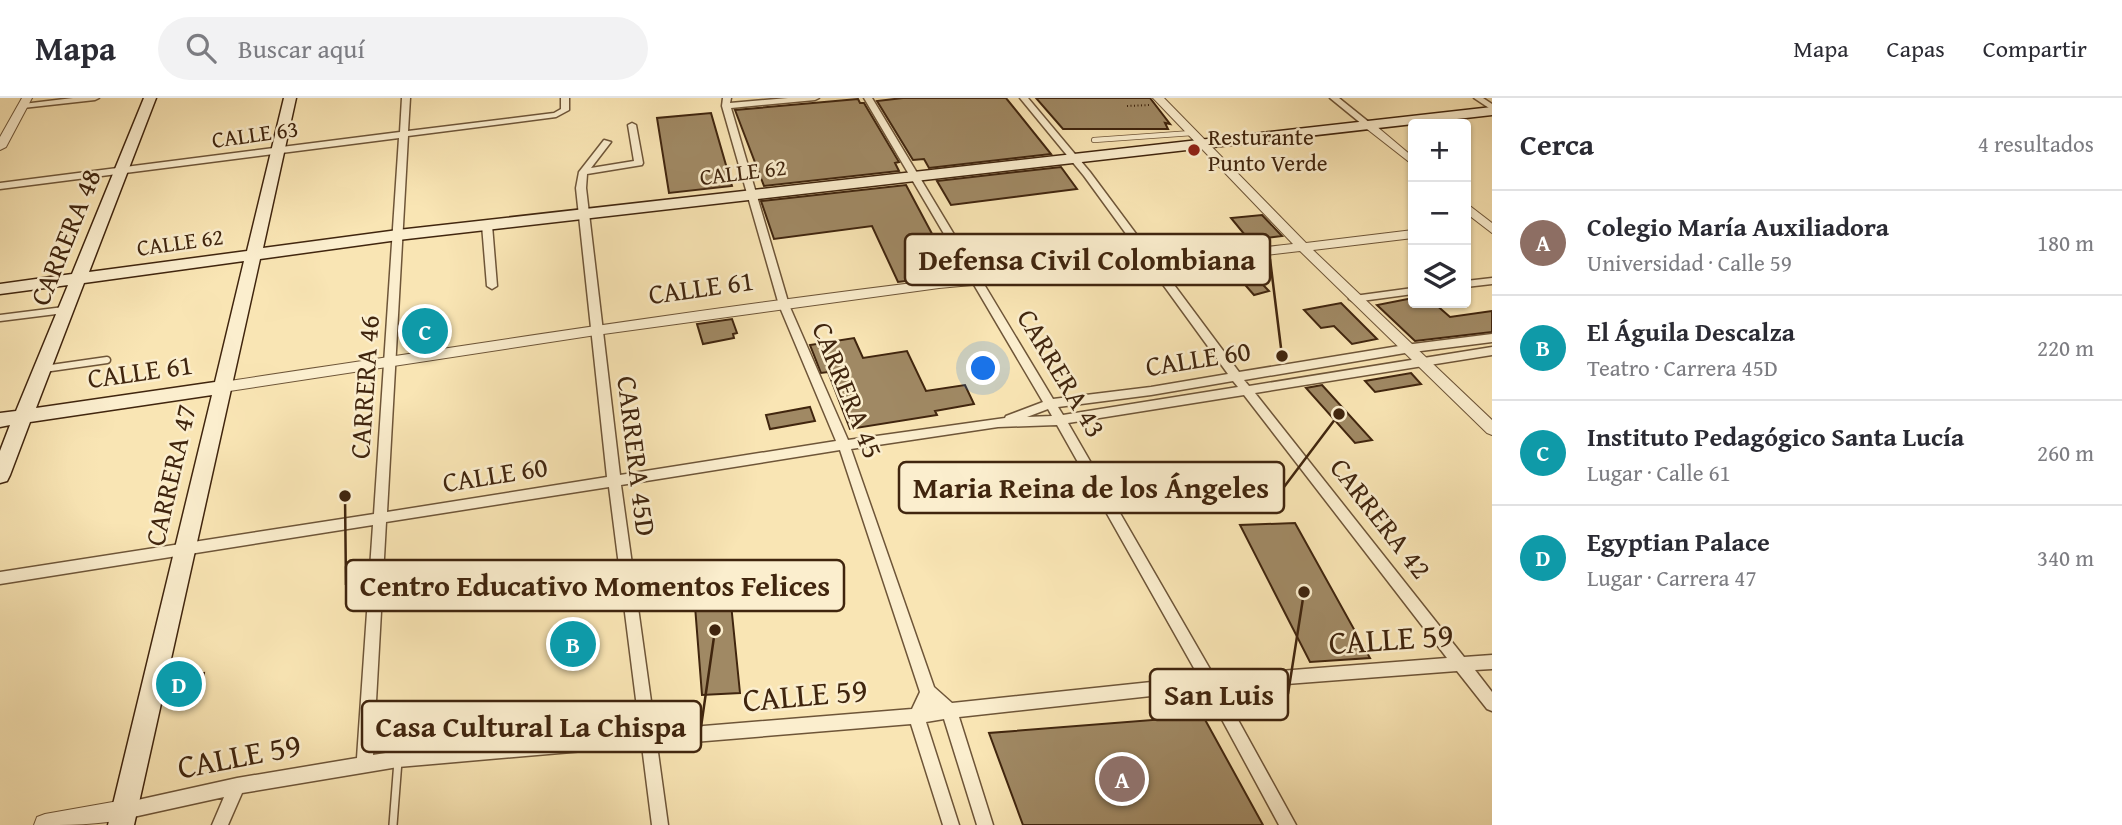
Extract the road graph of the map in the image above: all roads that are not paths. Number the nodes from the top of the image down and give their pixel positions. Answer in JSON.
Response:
{"nodes":[{"id":1,"x":95,"y":98,"type":"edge"},
{"id":2,"x":150,"y":98,"type":"edge"},
{"id":3,"x":290,"y":98,"type":"edge"},
{"id":4,"x":405,"y":98,"type":"edge"},
{"id":5,"x":565,"y":98,"type":"edge"},
{"id":6,"x":815,"y":98,"type":"edge"},
{"id":7,"x":868,"y":98,"type":"edge"},
{"id":8,"x":1024,"y":98,"type":"edge"},
{"id":9,"x":1334,"y":98,"type":"edge"},
{"id":10,"x":1478,"y":98,"type":"edge"},
{"id":11,"x":1156,"y":101,"type":"edge"},
{"id":12,"x":25,"y":102,"type":"edge"},
{"id":13,"x":726,"y":102,"type":"edge"},
{"id":14,"x":1492,"y":110,"type":"edge"},
{"id":15,"x":632,"y":125,"type":"dead end"},
{"id":16,"x":1371,"y":127,"type":"junction"},
{"id":17,"x":404,"y":134,"type":"junction"},
{"id":18,"x":1197,"y":139,"type":"junction"},
{"id":19,"x":1094,"y":140,"type":"dead end"},
{"id":20,"x":607,"y":142,"type":"dead end"},
{"id":21,"x":0,"y":147,"type":"edge"},
{"id":22,"x":278,"y":150,"type":"junction"},
{"id":23,"x":1074,"y":157,"type":"junction"},
{"id":24,"x":1408,"y":158,"type":"edge"},
{"id":25,"x":122,"y":171,"type":"junction"},
{"id":26,"x":583,"y":172,"type":"junction"},
{"id":27,"x":913,"y":176,"type":"junction"},
{"id":28,"x":0,"y":186,"type":"edge"},
{"id":29,"x":752,"y":194,"type":"junction"},
{"id":30,"x":1471,"y":211,"type":"edge"},
{"id":31,"x":583,"y":215,"type":"junction"},
{"id":32,"x":487,"y":225,"type":"junction"},
{"id":33,"x":1471,"y":227,"type":"edge"},
{"id":34,"x":1490,"y":227,"type":"edge"},
{"id":35,"x":398,"y":235,"type":"junction"},
{"id":36,"x":1408,"y":235,"type":"edge"},
{"id":37,"x":1302,"y":247,"type":"junction"},
{"id":38,"x":254,"y":255,"type":"junction"},
{"id":39,"x":1156,"y":264,"type":"junction"},
{"id":40,"x":78,"y":279,"type":"junction"},
{"id":41,"x":1492,"y":281,"type":"edge"},
{"id":42,"x":977,"y":282,"type":"junction"},
{"id":43,"x":1471,"y":283,"type":"edge"},
{"id":44,"x":492,"y":286,"type":"dead end"},
{"id":45,"x":0,"y":289,"type":"edge"},
{"id":46,"x":1408,"y":292,"type":"edge"},
{"id":47,"x":1354,"y":299,"type":"junction"},
{"id":48,"x":784,"y":304,"type":"junction"},
{"id":49,"x":66,"y":310,"type":"junction"},
{"id":50,"x":0,"y":318,"type":"edge"},
{"id":51,"x":596,"y":330,"type":"junction"},
{"id":52,"x":1492,"y":338,"type":"edge"},
{"id":53,"x":1405,"y":349,"type":"junction"},
{"id":54,"x":1492,"y":351,"type":"edge"},
{"id":55,"x":107,"y":360,"type":"dead end"},
{"id":56,"x":390,"y":361,"type":"junction"},
{"id":57,"x":1421,"y":363,"type":"junction"},
{"id":58,"x":42,"y":370,"type":"junction"},
{"id":59,"x":1236,"y":377,"type":"junction"},
{"id":60,"x":223,"y":387,"type":"junction"},
{"id":61,"x":1247,"y":389,"type":"junction"},
{"id":62,"x":1049,"y":404,"type":"junction"},
{"id":63,"x":24,"y":416,"type":"junction"},
{"id":64,"x":0,"y":420,"type":"edge"},
{"id":65,"x":1060,"y":420,"type":"junction"},
{"id":66,"x":998,"y":424,"type":"junction"},
{"id":67,"x":1492,"y":429,"type":"edge"},
{"id":68,"x":844,"y":445,"type":"junction"},
{"id":69,"x":0,"y":475,"type":"edge"},
{"id":70,"x":614,"y":480,"type":"junction"},
{"id":71,"x":380,"y":517,"type":"junction"},
{"id":72,"x":185,"y":548,"type":"junction"},
{"id":73,"x":0,"y":578,"type":"edge"},
{"id":74,"x":1492,"y":662,"type":"edge"},
{"id":75,"x":1462,"y":665,"type":"junction"},
{"id":76,"x":1210,"y":682,"type":"junction"},
{"id":77,"x":928,"y":692,"type":"junction"},
{"id":78,"x":1492,"y":704,"type":"edge"},
{"id":79,"x":949,"y":711,"type":"junction"},
{"id":80,"x":916,"y":716,"type":"junction"},
{"id":81,"x":650,"y":739,"type":"junction"},
{"id":82,"x":398,"y":759,"type":"junction"},
{"id":83,"x":365,"y":763,"type":"junction"},
{"id":84,"x":237,"y":786,"type":"junction"},
{"id":85,"x":122,"y":818,"type":"edge"},
{"id":86,"x":45,"y":825,"type":"edge"},
{"id":87,"x":220,"y":825,"type":"edge"},
{"id":88,"x":393,"y":825,"type":"edge"},
{"id":89,"x":660,"y":825,"type":"edge"},
{"id":90,"x":951,"y":825,"type":"edge"},
{"id":91,"x":985,"y":825,"type":"edge"},
{"id":92,"x":1288,"y":825,"type":"edge"}],
"edges":[{"from":1,"to":12,"type":"street"},
{"from":2,"to":25,"type":"main road","name":"CARRERA 48"},
{"from":3,"to":22,"type":"main road","name":"CARRERA 47"},
{"from":4,"to":17,"type":"street","name":"CARRERA 46"},
{"from":5,"to":17,"type":"street","name":"CALLE 63"},
{"from":6,"to":13,"type":"street"},
{"from":7,"to":27,"type":"street","name":"CARRERA 43"},
{"from":8,"to":23,"type":"street","name":"CARRERA 42"},
{"from":9,"to":16,"type":"street"},
{"from":10,"to":14,"type":"street"},
{"from":11,"to":18,"type":"street"},
{"from":12,"to":21,"type":"street"},
{"from":13,"to":29,"type":"street","name":"CARRERA 45"},
{"from":14,"to":16,"type":"main road","name":"CALLE 62"},
{"from":15,"to":26,"type":"street"},
{"from":16,"to":18,"type":"main road","name":"CALLE 62"},
{"from":16,"to":24,"type":"street"},
{"from":17,"to":22,"type":"street","name":"CALLE 63"},
{"from":17,"to":35,"type":"street","name":"CARRERA 46"},
{"from":18,"to":19,"type":"lane"},
{"from":18,"to":23,"type":"main road","name":"CALLE 62"},
{"from":18,"to":37,"type":"street"},
{"from":20,"to":26,"type":"street"},
{"from":22,"to":25,"type":"street","name":"CALLE 63"},
{"from":22,"to":38,"type":"main road","name":"CARRERA 47"},
{"from":23,"to":27,"type":"main road","name":"CALLE 62"},
{"from":23,"to":39,"type":"street","name":"CARRERA 42"},
{"from":25,"to":28,"type":"street","name":"CALLE 63"},
{"from":25,"to":40,"type":"main road","name":"CARRERA 48"},
{"from":26,"to":31,"type":"street","name":"CARRERA 45D"},
{"from":27,"to":29,"type":"main road","name":"CALLE 62"},
{"from":27,"to":42,"type":"street","name":"CARRERA 43"},
{"from":29,"to":31,"type":"main road","name":"CALLE 62"},
{"from":29,"to":48,"type":"street","name":"CARRERA 45"},
{"from":30,"to":34,"type":"street"},
{"from":31,"to":32,"type":"main road","name":"CALLE 62"},
{"from":31,"to":51,"type":"street","name":"CARRERA 45D"},
{"from":32,"to":35,"type":"main road","name":"CALLE 62"},
{"from":32,"to":44,"type":"street"},
{"from":33,"to":34,"type":"street"},
{"from":35,"to":38,"type":"main road","name":"CALLE 62"},
{"from":35,"to":56,"type":"street","name":"CARRERA 46"},
{"from":36,"to":37,"type":"street","name":"CALLE 61"},
{"from":37,"to":39,"type":"street","name":"CALLE 61"},
{"from":37,"to":47,"type":"street"},
{"from":38,"to":40,"type":"main road","name":"CALLE 62"},
{"from":38,"to":60,"type":"main road","name":"CARRERA 47"},
{"from":39,"to":42,"type":"street","name":"CALLE 61"},
{"from":39,"to":59,"type":"street","name":"CARRERA 42"},
{"from":40,"to":45,"type":"main road","name":"CALLE 62"},
{"from":40,"to":49,"type":"main road","name":"CARRERA 48"},
{"from":41,"to":43,"type":"street"},
{"from":42,"to":48,"type":"street","name":"CALLE 61"},
{"from":42,"to":62,"type":"street","name":"CARRERA 43"},
{"from":46,"to":47,"type":"street"},
{"from":47,"to":53,"type":"street"},
{"from":48,"to":51,"type":"street","name":"CALLE 61"},
{"from":48,"to":68,"type":"street","name":"CARRERA 45"},
{"from":49,"to":50,"type":"lane"},
{"from":49,"to":58,"type":"main road","name":"CARRERA 48"},
{"from":51,"to":56,"type":"street","name":"CALLE 61"},
{"from":51,"to":70,"type":"street","name":"CARRERA 45D"},
{"from":52,"to":53,"type":"street","name":"CALLE 60"},
{"from":53,"to":57,"type":"street"},
{"from":53,"to":59,"type":"street","name":"CALLE 60"},
{"from":54,"to":57,"type":"street","name":"CALLE 60"},
{"from":55,"to":58,"type":"lane"},
{"from":56,"to":60,"type":"street","name":"CALLE 61"},
{"from":56,"to":71,"type":"street","name":"CARRERA 46"},
{"from":57,"to":61,"type":"street","name":"CALLE 60"},
{"from":57,"to":67,"type":"street"},
{"from":58,"to":63,"type":"main road","name":"CARRERA 48"},
{"from":59,"to":61,"type":"street","name":"CARRERA 42"},
{"from":59,"to":62,"type":"street","name":"CALLE 60"},
{"from":60,"to":63,"type":"main road","name":"CALLE 61"},
{"from":60,"to":72,"type":"main road","name":"CARRERA 47"},
{"from":61,"to":65,"type":"street","name":"CALLE 60"},
{"from":61,"to":75,"type":"street","name":"CARRERA 42"},
{"from":62,"to":65,"type":"street","name":"CARRERA 43"},
{"from":62,"to":66,"type":"street","name":"CALLE 60"},
{"from":63,"to":64,"type":"main road","name":"CALLE 61"},
{"from":63,"to":69,"type":"main road","name":"CARRERA 48"},
{"from":65,"to":66,"type":"street","name":"CALLE 60"},
{"from":65,"to":76,"type":"street","name":"CARRERA 43"},
{"from":66,"to":68,"type":"street","name":"CALLE 60"},
{"from":68,"to":70,"type":"street","name":"CALLE 60"},
{"from":68,"to":77,"type":"street","name":"CARRERA 45"},
{"from":70,"to":71,"type":"street","name":"CALLE 60"},
{"from":70,"to":81,"type":"street","name":"CARRERA 45D"},
{"from":71,"to":72,"type":"street","name":"CALLE 60"},
{"from":71,"to":83,"type":"street","name":"CARRERA 46"},
{"from":72,"to":73,"type":"street","name":"CALLE 60"},
{"from":72,"to":85,"type":"main road","name":"CARRERA 47"},
{"from":74,"to":75,"type":"street","name":"CALLE 59"},
{"from":75,"to":76,"type":"street","name":"CALLE 59"},
{"from":75,"to":78,"type":"street","name":"CARRERA 42"},
{"from":76,"to":79,"type":"street","name":"CALLE 59"},
{"from":76,"to":92,"type":"street","name":"CARRERA 43"},
{"from":77,"to":79,"type":"street","name":"CARRERA 45"},
{"from":77,"to":80,"type":"street"},
{"from":79,"to":80,"type":"street","name":"CALLE 59"},
{"from":79,"to":91,"type":"street"},
{"from":80,"to":81,"type":"street","name":"CALLE 59"},
{"from":80,"to":90,"type":"street"},
{"from":81,"to":82,"type":"street","name":"CALLE 59"},
{"from":81,"to":89,"type":"street","name":"CARRERA 45D"},
{"from":82,"to":83,"type":"street","name":"CALLE 59"},
{"from":82,"to":88,"type":"lane"},
{"from":83,"to":84,"type":"street","name":"CALLE 59"},
{"from":84,"to":85,"type":"street","name":"CALLE 59"},
{"from":84,"to":87,"type":"street"},
{"from":85,"to":86,"type":"street","name":"CALLE 59"}]}
